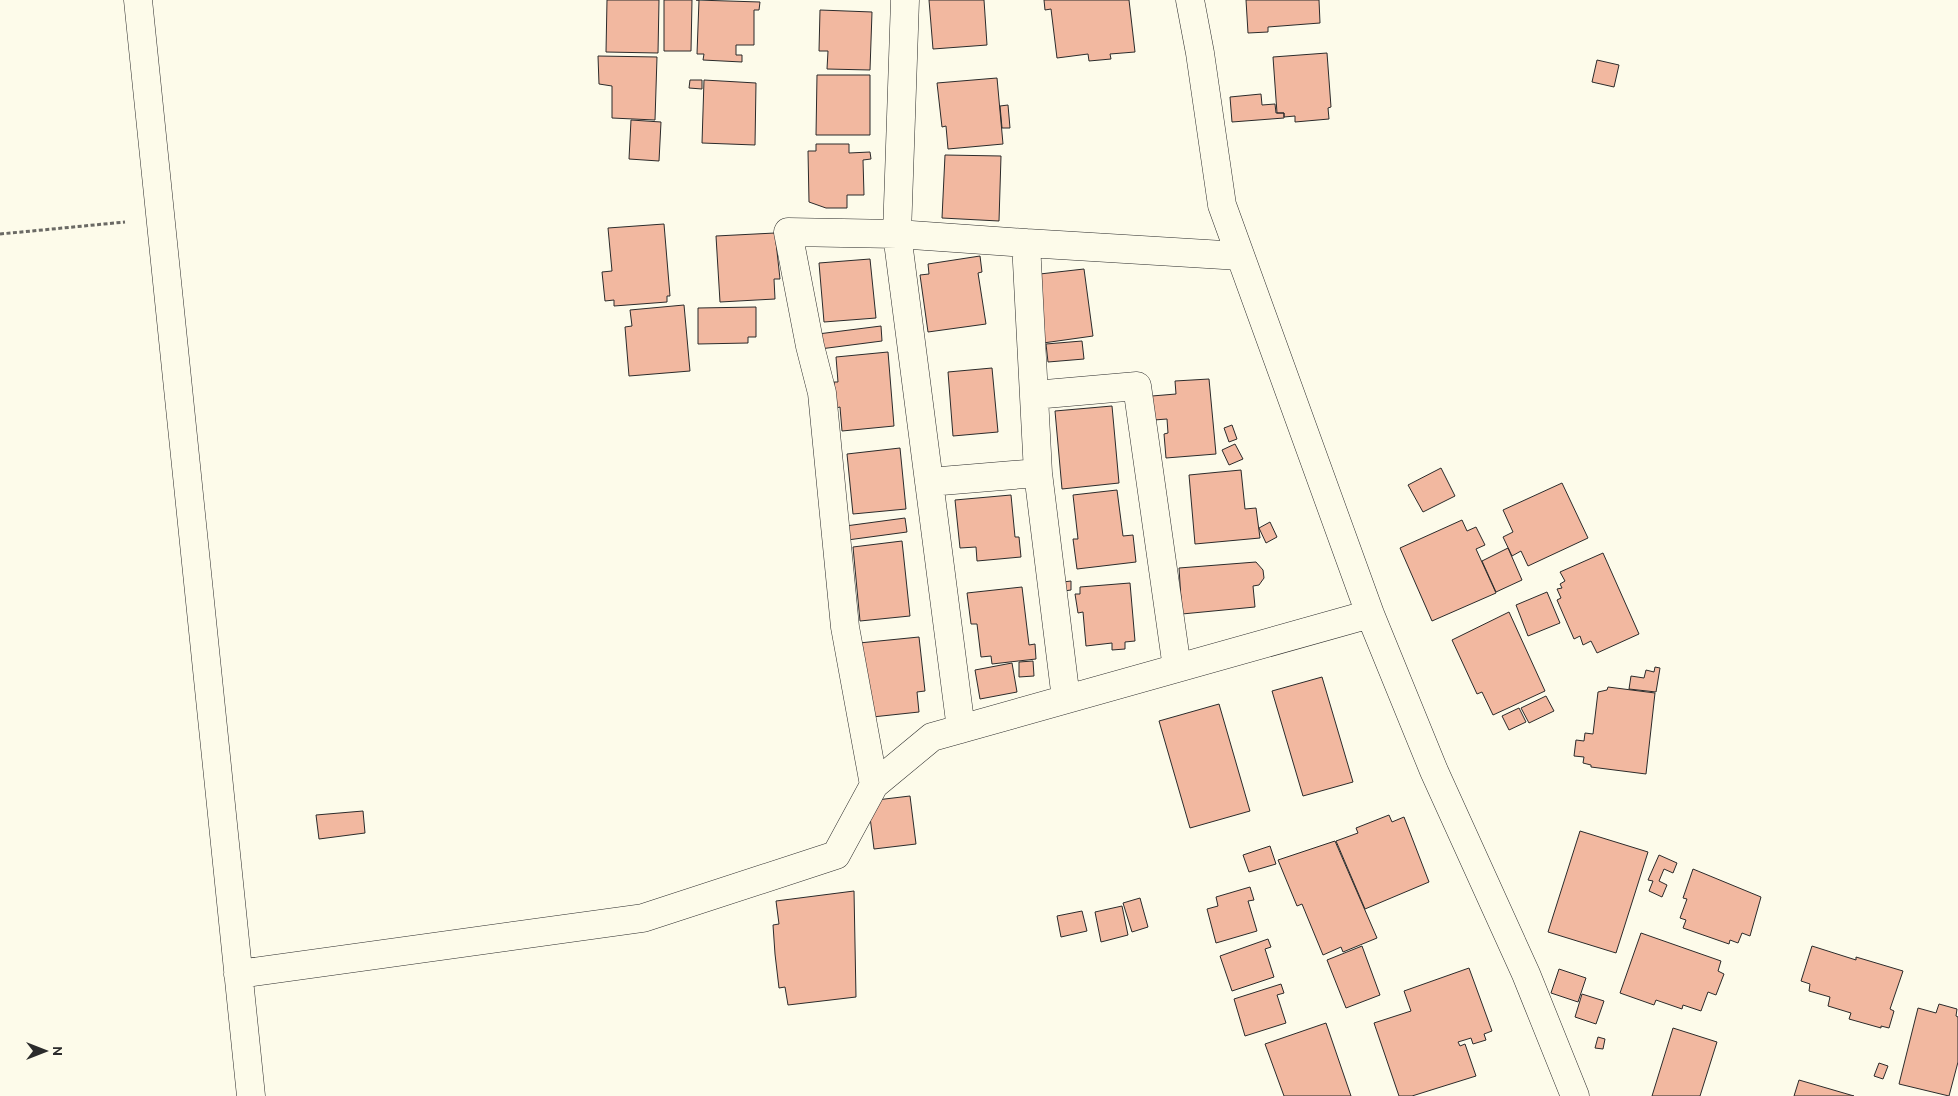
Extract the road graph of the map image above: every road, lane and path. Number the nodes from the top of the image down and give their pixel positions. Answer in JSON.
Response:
{"nodes":[{"id":1,"x":138,"y":0,"type":"edge"},
{"id":2,"x":905,"y":0,"type":"edge"},
{"id":3,"x":1190,"y":0,"type":"edge"},
{"id":4,"x":161,"y":218,"type":"junction"},
{"id":5,"x":0,"y":234,"type":"edge"},
{"id":6,"x":896,"y":234,"type":"junction"},
{"id":7,"x":1026,"y":243,"type":"junction"},
{"id":8,"x":1240,"y":256,"type":"junction"},
{"id":9,"x":1034,"y":396,"type":"junction"},
{"id":10,"x":1038,"y":473,"type":"junction"},
{"id":11,"x":929,"y":482,"type":"junction"},
{"id":12,"x":1370,"y":614,"type":"junction"},
{"id":13,"x":1177,"y":668,"type":"junction"},
{"id":14,"x":1066,"y":699,"type":"junction"},
{"id":15,"x":961,"y":729,"type":"junction"},
{"id":16,"x":874,"y":786,"type":"junction"},
{"id":17,"x":238,"y":974,"type":"junction"},
{"id":18,"x":1576,"y":1093,"type":"edge"},
{"id":19,"x":251,"y":1096,"type":"edge"}],
"edges":[{"from":1,"to":4,"type":"street"},
{"from":2,"to":6,"type":"street"},
{"from":3,"to":8,"type":"street"},
{"from":4,"to":5,"type":"path"},
{"from":4,"to":17,"type":"street"},
{"from":6,"to":7,"type":"street"},
{"from":6,"to":11,"type":"street"},
{"from":6,"to":16,"type":"street"},
{"from":7,"to":8,"type":"street"},
{"from":7,"to":9,"type":"street"},
{"from":8,"to":12,"type":"street"},
{"from":9,"to":10,"type":"street"},
{"from":9,"to":13,"type":"street"},
{"from":10,"to":11,"type":"street"},
{"from":10,"to":14,"type":"street"},
{"from":11,"to":15,"type":"street"},
{"from":12,"to":13,"type":"street"},
{"from":12,"to":18,"type":"street"},
{"from":13,"to":14,"type":"street"},
{"from":14,"to":15,"type":"street"},
{"from":15,"to":16,"type":"street"},
{"from":16,"to":17,"type":"street"},
{"from":17,"to":19,"type":"street"}]}
